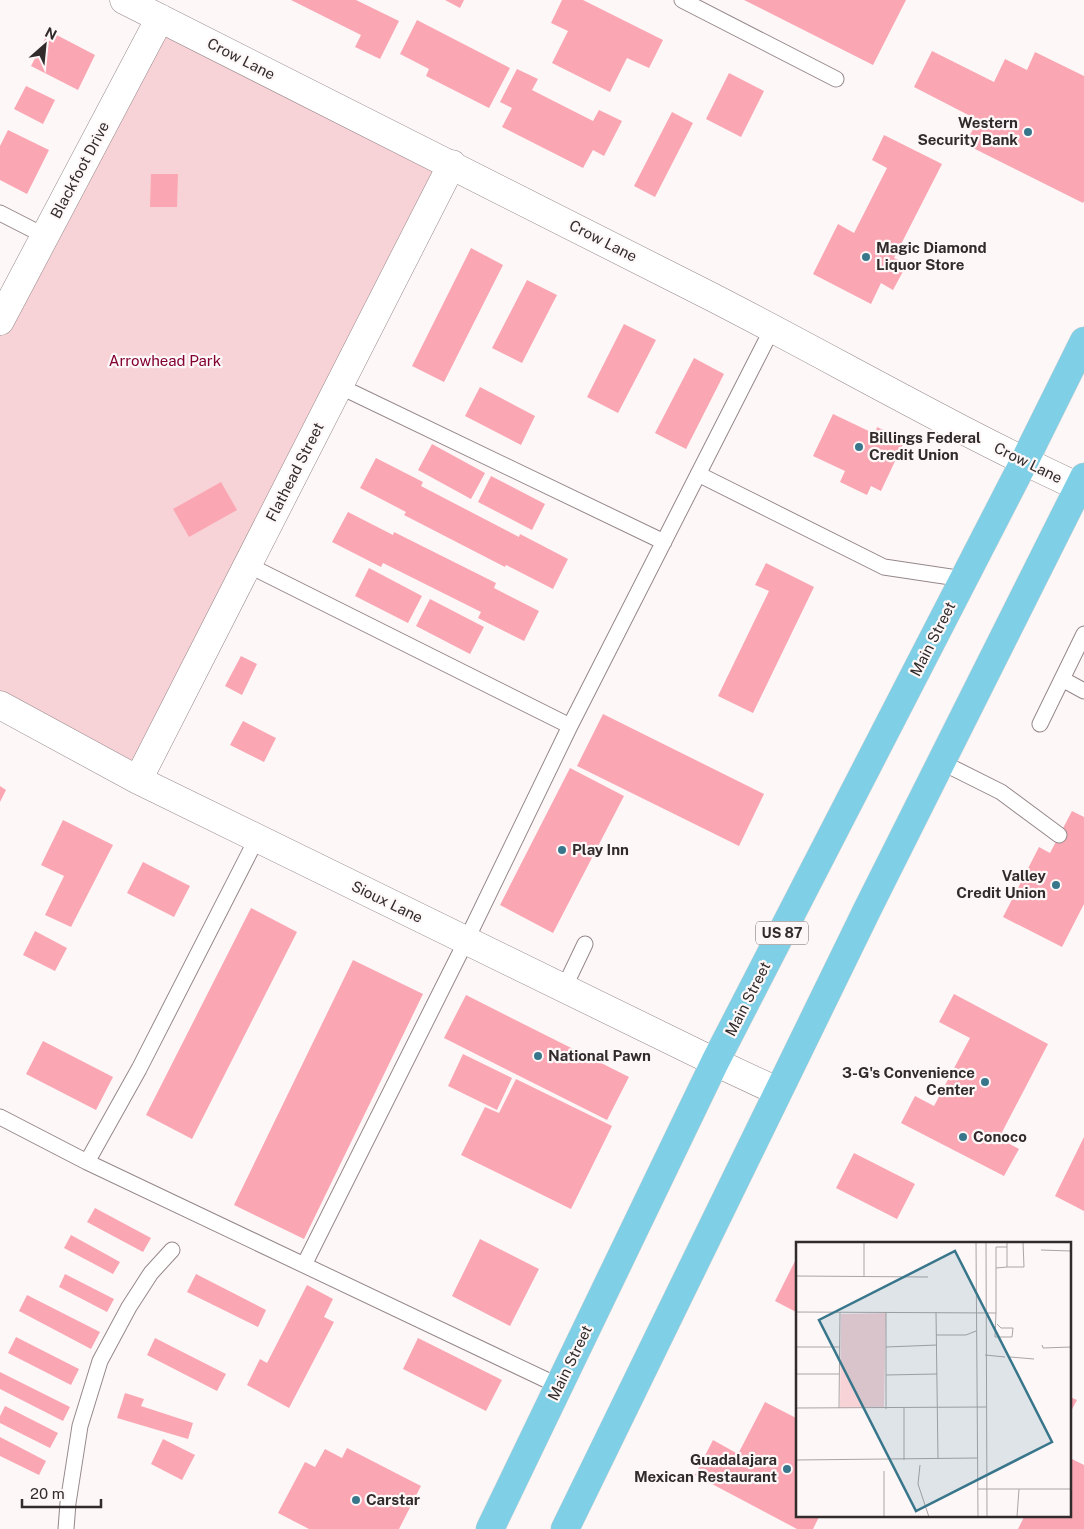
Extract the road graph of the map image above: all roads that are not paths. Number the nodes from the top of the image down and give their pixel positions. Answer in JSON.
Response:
{"nodes":[{"id":1,"x":124,"y":0,"type":"edge"},
{"id":2,"x":682,"y":0,"type":"edge"},
{"id":3,"x":160,"y":18,"type":"junction"},
{"id":4,"x":836,"y":79,"type":"dead end"},
{"id":5,"x":452,"y":164,"type":"junction"},
{"id":6,"x":0,"y":213,"type":"edge"},
{"id":7,"x":45,"y":236,"type":"junction"},
{"id":8,"x":0,"y":321,"type":"edge"},
{"id":9,"x":772,"y":328,"type":"junction"},
{"id":10,"x":1084,"y":341,"type":"edge"},
{"id":11,"x":339,"y":386,"type":"junction"},
{"id":12,"x":1024,"y":462,"type":"junction"},
{"id":13,"x":698,"y":474,"type":"junction"},
{"id":14,"x":1082,"y":485,"type":"edge"},
{"id":15,"x":664,"y":542,"type":"junction"},
{"id":16,"x":248,"y":565,"type":"junction"},
{"id":17,"x":964,"y":579,"type":"junction"},
{"id":18,"x":1084,"y":634,"type":"edge"},
{"id":19,"x":1062,"y":679,"type":"junction"},
{"id":20,"x":1084,"y":690,"type":"edge"},
{"id":21,"x":0,"y":706,"type":"edge"},
{"id":22,"x":1040,"y":724,"type":"dead end"},
{"id":23,"x":570,"y":726,"type":"junction"},
{"id":24,"x":941,"y":762,"type":"junction"},
{"id":25,"x":138,"y":780,"type":"junction"},
{"id":26,"x":1059,"y":835,"type":"dead end"},
{"id":27,"x":257,"y":838,"type":"junction"},
{"id":28,"x":466,"y":940,"type":"junction"},
{"id":29,"x":585,"y":944,"type":"dead end"},
{"id":30,"x":564,"y":988,"type":"junction"},
{"id":31,"x":715,"y":1062,"type":"junction"},
{"id":32,"x":777,"y":1091,"type":"junction"},
{"id":33,"x":0,"y":1118,"type":"edge"},
{"id":34,"x":87,"y":1162,"type":"junction"},
{"id":35,"x":172,"y":1250,"type":"dead end"},
{"id":36,"x":304,"y":1265,"type":"junction"},
{"id":37,"x":559,"y":1386,"type":"junction"},
{"id":38,"x":66,"y":1529,"type":"edge"},
{"id":39,"x":490,"y":1529,"type":"edge"},
{"id":40,"x":565,"y":1529,"type":"edge"}],
"edges":[{"from":1,"to":3,"type":"street","name":"Crow Lane"},
{"from":2,"to":4,"type":"lane"},
{"from":3,"to":5,"type":"street","name":"Crow Lane"},
{"from":3,"to":7,"type":"street","name":"Blackfoot Drive"},
{"from":5,"to":9,"type":"street","name":"Crow Lane"},
{"from":5,"to":11,"type":"street","name":"Flathead Street"},
{"from":6,"to":7,"type":"lane"},
{"from":7,"to":8,"type":"street","name":"Blackfoot Drive"},
{"from":9,"to":12,"type":"street","name":"Crow Lane"},
{"from":9,"to":13,"type":"lane"},
{"from":10,"to":12,"type":"main road","name":"Main Street","number":"US 87"},
{"from":11,"to":15,"type":"lane"},
{"from":11,"to":16,"type":"street","name":"Flathead Street"},
{"from":12,"to":14,"type":"street","name":"Crow Lane"},
{"from":12,"to":17,"type":"main road","name":"Main Street","number":"US 87"},
{"from":13,"to":15,"type":"lane"},
{"from":13,"to":17,"type":"lane"},
{"from":14,"to":24,"type":"main road"},
{"from":15,"to":23,"type":"lane"},
{"from":16,"to":23,"type":"lane"},
{"from":16,"to":25,"type":"street","name":"Flathead Street"},
{"from":17,"to":31,"type":"main road","name":"Main Street","number":"US 87"},
{"from":18,"to":19,"type":"lane"},
{"from":19,"to":20,"type":"lane"},
{"from":19,"to":22,"type":"lane"},
{"from":21,"to":25,"type":"street","name":"Sioux Lane"},
{"from":23,"to":28,"type":"lane"},
{"from":24,"to":26,"type":"lane"},
{"from":24,"to":32,"type":"main road"},
{"from":25,"to":27,"type":"street","name":"Sioux Lane"},
{"from":27,"to":28,"type":"street","name":"Sioux Lane"},
{"from":27,"to":34,"type":"lane"},
{"from":28,"to":30,"type":"street","name":"Sioux Lane"},
{"from":28,"to":36,"type":"lane"},
{"from":29,"to":30,"type":"lane"},
{"from":30,"to":31,"type":"street","name":"Sioux Lane"},
{"from":31,"to":32,"type":"street","name":"Sioux Lane"},
{"from":31,"to":37,"type":"main road","name":"Main Street","number":"US 87"},
{"from":32,"to":40,"type":"main road"},
{"from":33,"to":34,"type":"lane"},
{"from":34,"to":36,"type":"lane"},
{"from":35,"to":38,"type":"lane"},
{"from":36,"to":37,"type":"lane"},
{"from":37,"to":39,"type":"main road","name":"Main Street","number":"US 87"}]}
